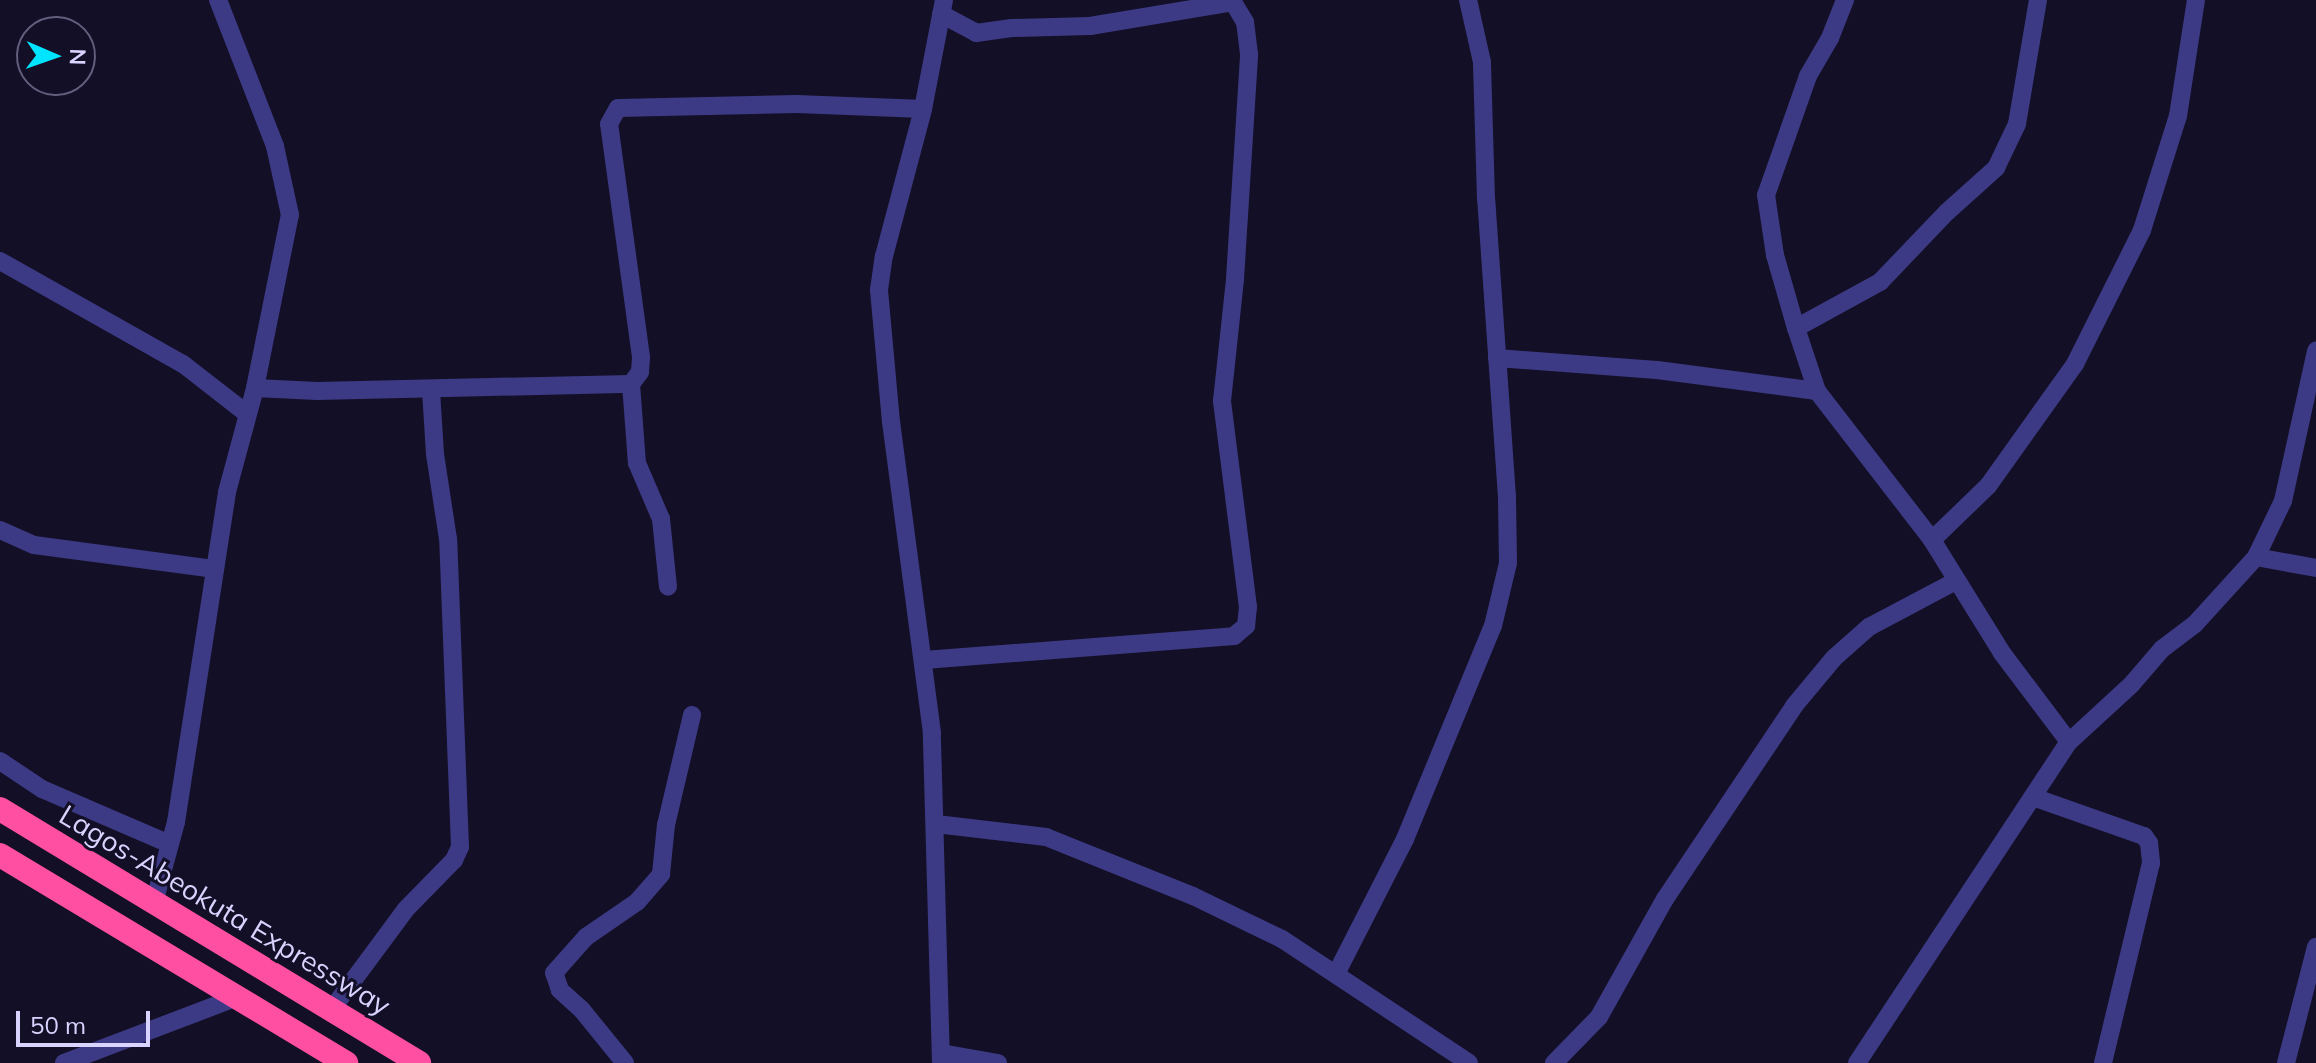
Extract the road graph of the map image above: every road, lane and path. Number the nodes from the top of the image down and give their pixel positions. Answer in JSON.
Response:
{"nodes":[{"id":1,"x":218,"y":0,"type":"edge"},
{"id":2,"x":1468,"y":0,"type":"edge"},
{"id":3,"x":1845,"y":0,"type":"edge"},
{"id":4,"x":2038,"y":0,"type":"edge"},
{"id":5,"x":2196,"y":0,"type":"edge"},
{"id":6,"x":1233,"y":1,"type":"edge"},
{"id":7,"x":943,"y":7,"type":"edge"},
{"id":8,"x":923,"y":109,"type":"junction"},
{"id":9,"x":0,"y":261,"type":"edge"},
{"id":10,"x":1796,"y":328,"type":"junction"},
{"id":11,"x":2316,"y":351,"type":"edge"},
{"id":12,"x":1497,"y":358,"type":"junction"},
{"id":13,"x":631,"y":384,"type":"junction"},
{"id":14,"x":255,"y":388,"type":"junction"},
{"id":15,"x":431,"y":390,"type":"junction"},
{"id":16,"x":1817,"y":391,"type":"junction"},
{"id":17,"x":246,"y":413,"type":"junction"},
{"id":18,"x":0,"y":530,"type":"edge"},
{"id":19,"x":1932,"y":540,"type":"junction"},
{"id":20,"x":2256,"y":557,"type":"junction"},
{"id":21,"x":2316,"y":568,"type":"edge"},
{"id":22,"x":213,"y":569,"type":"junction"},
{"id":23,"x":1956,"y":581,"type":"junction"},
{"id":24,"x":668,"y":587,"type":"dead end"},
{"id":25,"x":924,"y":660,"type":"junction"},
{"id":26,"x":692,"y":715,"type":"dead end"},
{"id":27,"x":2069,"y":742,"type":"junction"},
{"id":28,"x":0,"y":761,"type":"edge"},
{"id":29,"x":2033,"y":797,"type":"junction"},
{"id":30,"x":0,"y":809,"type":"edge"},
{"id":31,"x":936,"y":824,"type":"junction"},
{"id":32,"x":170,"y":844,"type":"junction"},
{"id":33,"x":0,"y":855,"type":"edge"},
{"id":34,"x":154,"y":903,"type":"junction"},
{"id":35,"x":2316,"y":947,"type":"edge"},
{"id":36,"x":1336,"y":974,"type":"junction"},
{"id":37,"x":238,"y":997,"type":"junction"},
{"id":38,"x":332,"y":1009,"type":"junction"},
{"id":39,"x":941,"y":1058,"type":"edge"},
{"id":40,"x":64,"y":1063,"type":"edge"},
{"id":41,"x":346,"y":1063,"type":"edge"},
{"id":42,"x":419,"y":1063,"type":"edge"},
{"id":43,"x":625,"y":1063,"type":"edge"},
{"id":44,"x":998,"y":1063,"type":"edge"},
{"id":45,"x":1469,"y":1063,"type":"edge"},
{"id":46,"x":1554,"y":1063,"type":"edge"},
{"id":47,"x":1857,"y":1063,"type":"edge"},
{"id":48,"x":2103,"y":1063,"type":"edge"},
{"id":49,"x":2286,"y":1063,"type":"edge"}],
"edges":[{"from":1,"to":14,"type":"street"},
{"from":2,"to":12,"type":"street"},
{"from":3,"to":10,"type":"street"},
{"from":4,"to":10,"type":"street"},
{"from":5,"to":19,"type":"street"},
{"from":6,"to":7,"type":"street"},
{"from":6,"to":25,"type":"street"},
{"from":7,"to":8,"type":"street"},
{"from":8,"to":13,"type":"street"},
{"from":8,"to":25,"type":"street"},
{"from":9,"to":17,"type":"street"},
{"from":10,"to":16,"type":"street"},
{"from":11,"to":20,"type":"street"},
{"from":12,"to":16,"type":"street"},
{"from":12,"to":36,"type":"street"},
{"from":13,"to":15,"type":"street"},
{"from":13,"to":24,"type":"street"},
{"from":14,"to":15,"type":"street"},
{"from":14,"to":17,"type":"street"},
{"from":15,"to":38,"type":"street"},
{"from":16,"to":19,"type":"street"},
{"from":17,"to":22,"type":"street"},
{"from":18,"to":22,"type":"street"},
{"from":19,"to":23,"type":"street"},
{"from":20,"to":21,"type":"street"},
{"from":20,"to":27,"type":"street"},
{"from":22,"to":32,"type":"street"},
{"from":23,"to":27,"type":"street"},
{"from":23,"to":46,"type":"street"},
{"from":25,"to":31,"type":"street"},
{"from":26,"to":43,"type":"street"},
{"from":27,"to":29,"type":"street"},
{"from":28,"to":32,"type":"street"},
{"from":29,"to":47,"type":"street"},
{"from":29,"to":48,"type":"street"},
{"from":30,"to":34,"type":"highway","name":"Lagos-Abeokuta Expressway"},
{"from":31,"to":36,"type":"street"},
{"from":31,"to":39,"type":"street"},
{"from":32,"to":34,"type":"street"},
{"from":33,"to":37,"type":"highway"},
{"from":34,"to":38,"type":"highway","name":"Lagos-Abeokuta Expressway"},
{"from":35,"to":49,"type":"street"},
{"from":36,"to":45,"type":"street"},
{"from":37,"to":40,"type":"street"},
{"from":37,"to":41,"type":"highway"},
{"from":38,"to":42,"type":"highway","name":"Lagos-Abeokuta Expressway"},
{"from":39,"to":44,"type":"street"}]}
